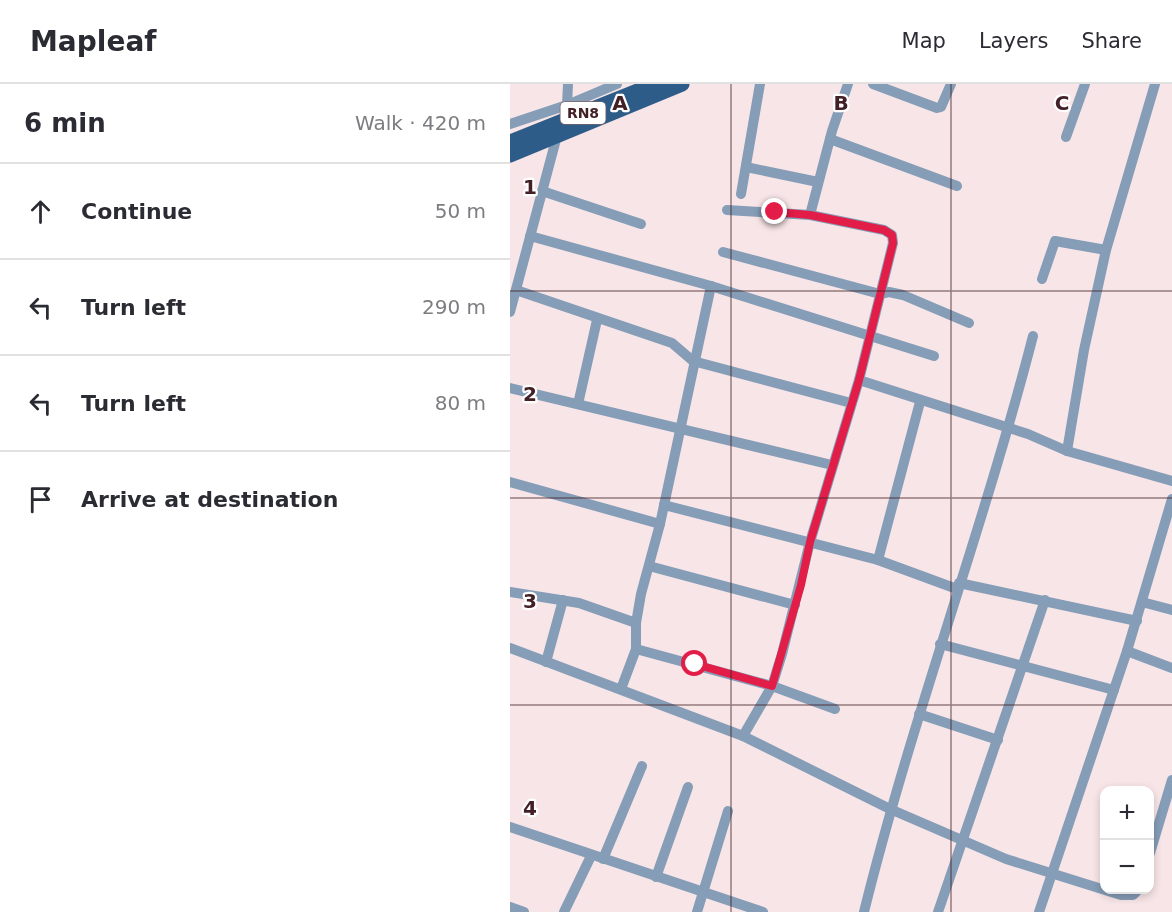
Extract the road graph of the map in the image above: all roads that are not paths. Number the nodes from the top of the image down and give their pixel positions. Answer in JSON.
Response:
{"nodes":[{"id":1,"x":568,"y":84,"type":"edge"},
{"id":2,"x":617,"y":84,"type":"edge"},
{"id":3,"x":655,"y":84,"type":"edge"},
{"id":4,"x":682,"y":84,"type":"edge"},
{"id":5,"x":760,"y":84,"type":"edge"},
{"id":6,"x":848,"y":84,"type":"edge"},
{"id":7,"x":873,"y":84,"type":"edge"},
{"id":8,"x":951,"y":84,"type":"edge"},
{"id":9,"x":1085,"y":84,"type":"edge"},
{"id":10,"x":1155,"y":84,"type":"edge"},
{"id":11,"x":567,"y":105,"type":"junction"},
{"id":12,"x":510,"y":124,"type":"edge"},
{"id":13,"x":558,"y":130,"type":"junction"},
{"id":14,"x":1066,"y":137,"type":"dead end"},
{"id":15,"x":830,"y":139,"type":"junction"},
{"id":16,"x":510,"y":142,"type":"edge"},
{"id":17,"x":510,"y":155,"type":"edge"},
{"id":18,"x":746,"y":167,"type":"junction"},
{"id":19,"x":818,"y":182,"type":"junction"},
{"id":20,"x":957,"y":186,"type":"dead end"},
{"id":21,"x":542,"y":191,"type":"junction"},
{"id":22,"x":741,"y":194,"type":"dead end"},
{"id":23,"x":727,"y":210,"type":"dead end"},
{"id":24,"x":810,"y":215,"type":"junction"},
{"id":25,"x":641,"y":224,"type":"dead end"},
{"id":26,"x":530,"y":236,"type":"junction"},
{"id":27,"x":1106,"y":250,"type":"junction"},
{"id":28,"x":723,"y":252,"type":"dead end"},
{"id":29,"x":1042,"y":279,"type":"dead end"},
{"id":30,"x":711,"y":286,"type":"junction"},
{"id":31,"x":880,"y":294,"type":"junction"},
{"id":32,"x":512,"y":301,"type":"edge"},
{"id":33,"x":597,"y":320,"type":"junction"},
{"id":34,"x":969,"y":323,"type":"dead end"},
{"id":35,"x":870,"y":334,"type":"junction"},
{"id":36,"x":1033,"y":336,"type":"dead end"},
{"id":37,"x":934,"y":356,"type":"dead end"},
{"id":38,"x":693,"y":360,"type":"junction"},
{"id":39,"x":859,"y":380,"type":"junction"},
{"id":40,"x":510,"y":388,"type":"edge"},
{"id":41,"x":920,"y":402,"type":"junction"},
{"id":42,"x":851,"y":403,"type":"junction"},
{"id":43,"x":578,"y":404,"type":"junction"},
{"id":44,"x":679,"y":429,"type":"junction"},
{"id":45,"x":1008,"y":430,"type":"junction"},
{"id":46,"x":1067,"y":451,"type":"junction"},
{"id":47,"x":832,"y":465,"type":"junction"},
{"id":48,"x":510,"y":482,"type":"edge"},
{"id":49,"x":1172,"y":482,"type":"edge"},
{"id":50,"x":1172,"y":501,"type":"edge"},
{"id":51,"x":664,"y":505,"type":"junction"},
{"id":52,"x":660,"y":524,"type":"junction"},
{"id":53,"x":810,"y":542,"type":"junction"},
{"id":54,"x":878,"y":560,"type":"junction"},
{"id":55,"x":649,"y":566,"type":"junction"},
{"id":56,"x":958,"y":586,"type":"junction"},
{"id":57,"x":510,"y":592,"type":"edge"},
{"id":58,"x":563,"y":600,"type":"junction"},
{"id":59,"x":1045,"y":600,"type":"junction"},
{"id":60,"x":1142,"y":602,"type":"junction"},
{"id":61,"x":795,"y":605,"type":"junction"},
{"id":62,"x":1172,"y":610,"type":"edge"},
{"id":63,"x":1137,"y":621,"type":"junction"},
{"id":64,"x":636,"y":623,"type":"junction"},
{"id":65,"x":940,"y":644,"type":"junction"},
{"id":66,"x":510,"y":648,"type":"edge"},
{"id":67,"x":636,"y":649,"type":"junction"},
{"id":68,"x":1127,"y":651,"type":"junction"},
{"id":69,"x":546,"y":662,"type":"junction"},
{"id":70,"x":1024,"y":666,"type":"junction"},
{"id":71,"x":1172,"y":668,"type":"edge"},
{"id":72,"x":772,"y":686,"type":"junction"},
{"id":73,"x":621,"y":689,"type":"junction"},
{"id":74,"x":1114,"y":690,"type":"junction"},
{"id":75,"x":835,"y":709,"type":"dead end"},
{"id":76,"x":919,"y":714,"type":"junction"},
{"id":77,"x":743,"y":736,"type":"junction"},
{"id":78,"x":998,"y":740,"type":"junction"},
{"id":79,"x":642,"y":766,"type":"dead end"},
{"id":80,"x":1172,"y":780,"type":"edge"},
{"id":81,"x":688,"y":787,"type":"dead end"},
{"id":82,"x":890,"y":809,"type":"junction"},
{"id":83,"x":728,"y":811,"type":"dead end"},
{"id":84,"x":510,"y":827,"type":"edge"},
{"id":85,"x":962,"y":839,"type":"junction"},
{"id":86,"x":1153,"y":840,"type":"edge"},
{"id":87,"x":591,"y":856,"type":"junction"},
{"id":88,"x":603,"y":859,"type":"junction"},
{"id":89,"x":1051,"y":872,"type":"junction"},
{"id":90,"x":656,"y":877,"type":"junction"},
{"id":91,"x":1100,"y":888,"type":"edge"},
{"id":92,"x":704,"y":892,"type":"junction"},
{"id":93,"x":510,"y":907,"type":"edge"},
{"id":94,"x":524,"y":912,"type":"edge"},
{"id":95,"x":564,"y":912,"type":"edge"},
{"id":96,"x":697,"y":912,"type":"edge"},
{"id":97,"x":762,"y":912,"type":"edge"},
{"id":98,"x":864,"y":912,"type":"edge"},
{"id":99,"x":939,"y":912,"type":"edge"},
{"id":100,"x":1039,"y":912,"type":"edge"}],
"edges":[{"from":1,"to":11,"type":"street"},
{"from":2,"to":11,"type":"street"},
{"from":3,"to":13,"type":"main road","number":"RN8"},
{"from":4,"to":13,"type":"main road","number":"RN8"},
{"from":5,"to":18,"type":"street"},
{"from":6,"to":15,"type":"street"},
{"from":7,"to":8,"type":"street"},
{"from":9,"to":14,"type":"street"},
{"from":10,"to":27,"type":"street"},
{"from":11,"to":12,"type":"street"},
{"from":13,"to":16,"type":"main road","number":"RN8"},
{"from":13,"to":17,"type":"main road","number":"RN8"},
{"from":13,"to":21,"type":"street"},
{"from":15,"to":19,"type":"street"},
{"from":15,"to":20,"type":"street"},
{"from":18,"to":19,"type":"street"},
{"from":18,"to":22,"type":"street"},
{"from":19,"to":24,"type":"street"},
{"from":21,"to":25,"type":"street"},
{"from":21,"to":26,"type":"street"},
{"from":23,"to":24,"type":"street"},
{"from":24,"to":31,"type":"street"},
{"from":26,"to":30,"type":"street"},
{"from":26,"to":32,"type":"street"},
{"from":27,"to":29,"type":"street"},
{"from":27,"to":46,"type":"street"},
{"from":28,"to":31,"type":"street"},
{"from":30,"to":35,"type":"street"},
{"from":30,"to":38,"type":"street"},
{"from":31,"to":34,"type":"street"},
{"from":31,"to":35,"type":"street"},
{"from":32,"to":33,"type":"street"},
{"from":33,"to":38,"type":"street"},
{"from":33,"to":43,"type":"street"},
{"from":35,"to":37,"type":"street"},
{"from":35,"to":39,"type":"street"},
{"from":36,"to":45,"type":"street"},
{"from":38,"to":42,"type":"street"},
{"from":38,"to":44,"type":"street"},
{"from":39,"to":41,"type":"street"},
{"from":39,"to":42,"type":"street"},
{"from":40,"to":43,"type":"street"},
{"from":41,"to":45,"type":"street"},
{"from":41,"to":54,"type":"street"},
{"from":42,"to":47,"type":"street"},
{"from":43,"to":44,"type":"street"},
{"from":44,"to":47,"type":"street"},
{"from":44,"to":51,"type":"street"},
{"from":45,"to":46,"type":"street"},
{"from":45,"to":56,"type":"street"},
{"from":46,"to":49,"type":"street"},
{"from":47,"to":53,"type":"street"},
{"from":48,"to":52,"type":"street"},
{"from":50,"to":60,"type":"street"},
{"from":51,"to":52,"type":"street"},
{"from":51,"to":53,"type":"street"},
{"from":52,"to":55,"type":"street"},
{"from":53,"to":54,"type":"street"},
{"from":53,"to":61,"type":"street"},
{"from":54,"to":56,"type":"street"},
{"from":55,"to":61,"type":"street"},
{"from":55,"to":64,"type":"street"},
{"from":56,"to":59,"type":"street"},
{"from":56,"to":65,"type":"street"},
{"from":57,"to":58,"type":"street"},
{"from":58,"to":64,"type":"street"},
{"from":58,"to":69,"type":"street"},
{"from":59,"to":63,"type":"street"},
{"from":59,"to":70,"type":"street"},
{"from":60,"to":62,"type":"street"},
{"from":60,"to":63,"type":"street"},
{"from":61,"to":72,"type":"street"},
{"from":63,"to":68,"type":"street"},
{"from":64,"to":67,"type":"street"},
{"from":65,"to":70,"type":"street"},
{"from":65,"to":76,"type":"street"},
{"from":66,"to":69,"type":"street"},
{"from":67,"to":72,"type":"street"},
{"from":67,"to":73,"type":"street"},
{"from":68,"to":71,"type":"street"},
{"from":68,"to":74,"type":"street"},
{"from":69,"to":73,"type":"street"},
{"from":70,"to":74,"type":"street"},
{"from":70,"to":78,"type":"street"},
{"from":72,"to":75,"type":"street"},
{"from":72,"to":77,"type":"street"},
{"from":73,"to":77,"type":"street"},
{"from":74,"to":89,"type":"street"},
{"from":76,"to":78,"type":"street"},
{"from":76,"to":82,"type":"street"},
{"from":77,"to":82,"type":"street"},
{"from":78,"to":85,"type":"street"},
{"from":79,"to":88,"type":"street"},
{"from":80,"to":86,"type":"street"},
{"from":81,"to":90,"type":"street"},
{"from":82,"to":85,"type":"street"},
{"from":82,"to":98,"type":"street"},
{"from":83,"to":92,"type":"street"},
{"from":84,"to":87,"type":"street"},
{"from":85,"to":89,"type":"street"},
{"from":85,"to":99,"type":"street"},
{"from":87,"to":88,"type":"street"},
{"from":87,"to":95,"type":"street"},
{"from":88,"to":90,"type":"street"},
{"from":89,"to":91,"type":"street"},
{"from":89,"to":100,"type":"street"},
{"from":90,"to":92,"type":"street"},
{"from":92,"to":96,"type":"street"},
{"from":92,"to":97,"type":"street"},
{"from":93,"to":94,"type":"street"}]}
